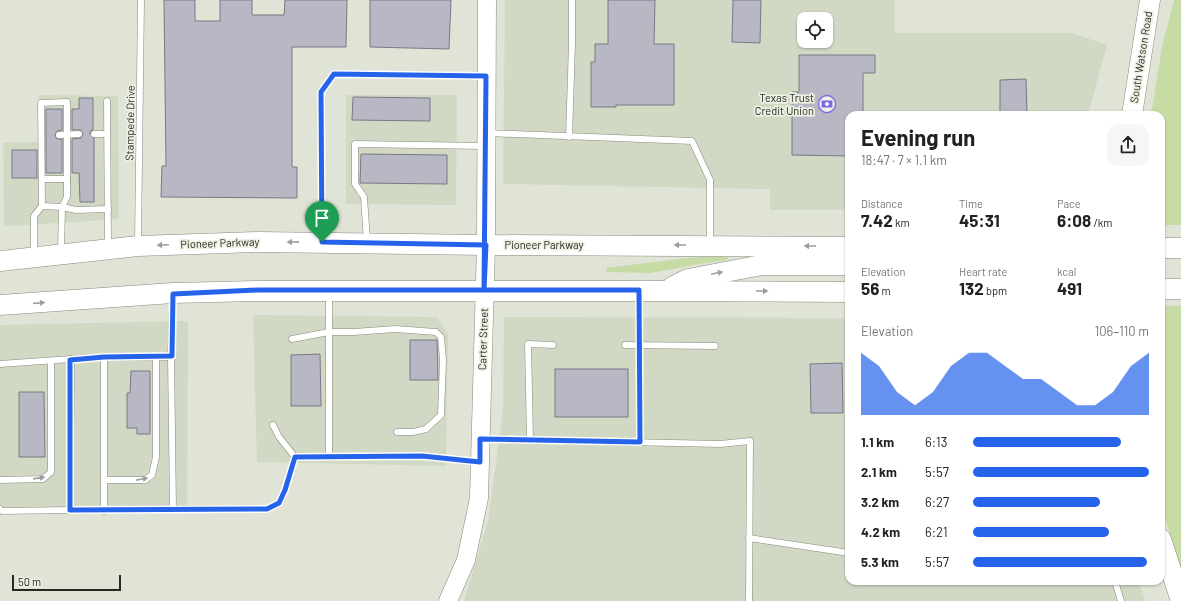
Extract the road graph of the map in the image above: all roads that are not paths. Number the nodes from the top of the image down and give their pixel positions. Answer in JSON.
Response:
{"nodes":[{"id":1,"x":141,"y":0,"type":"edge"},
{"id":2,"x":487,"y":0,"type":"edge"},
{"id":3,"x":572,"y":0,"type":"edge"},
{"id":4,"x":1150,"y":0,"type":"edge"},
{"id":5,"x":486,"y":76,"type":"junction"},
{"id":6,"x":107,"y":101,"type":"dead end"},
{"id":7,"x":1133,"y":111,"type":"edge"},
{"id":8,"x":79,"y":134,"type":"dead end"},
{"id":9,"x":94,"y":134,"type":"dead end"},
{"id":10,"x":107,"y":134,"type":"junction"},
{"id":11,"x":59,"y":135,"type":"dead end"},
{"id":12,"x":67,"y":135,"type":"junction"},
{"id":13,"x":569,"y":137,"type":"junction"},
{"id":14,"x":486,"y":140,"type":"junction"},
{"id":15,"x":42,"y":179,"type":"junction"},
{"id":16,"x":67,"y":179,"type":"junction"},
{"id":17,"x":42,"y":206,"type":"junction"},
{"id":18,"x":62,"y":207,"type":"junction"},
{"id":19,"x":108,"y":209,"type":"junction"},
{"id":20,"x":322,"y":242,"type":"junction"},
{"id":21,"x":367,"y":243,"type":"junction"},
{"id":22,"x":486,"y":245,"type":"junction"},
{"id":23,"x":710,"y":245,"type":"junction"},
{"id":24,"x":138,"y":246,"type":"junction"},
{"id":25,"x":845,"y":247,"type":"edge"},
{"id":26,"x":1165,"y":248,"type":"edge"},
{"id":27,"x":1181,"y":248,"type":"edge"},
{"id":28,"x":108,"y":250,"type":"junction"},
{"id":29,"x":61,"y":255,"type":"junction"},
{"id":30,"x":34,"y":258,"type":"junction"},
{"id":31,"x":0,"y":262,"type":"edge"},
{"id":32,"x":845,"y":265,"type":"edge"},
{"id":33,"x":1165,"y":289,"type":"edge"},
{"id":34,"x":1181,"y":289,"type":"edge"},
{"id":35,"x":329,"y":290,"type":"junction"},
{"id":36,"x":484,"y":290,"type":"junction"},
{"id":37,"x":639,"y":290,"type":"junction"},
{"id":38,"x":667,"y":290,"type":"junction"},
{"id":39,"x":845,"y":292,"type":"edge"},
{"id":40,"x":173,"y":294,"type":"junction"},
{"id":41,"x":0,"y":305,"type":"edge"},
{"id":42,"x":329,"y":332,"type":"junction"},
{"id":43,"x":292,"y":339,"type":"dead end"},
{"id":44,"x":553,"y":345,"type":"dead end"},
{"id":45,"x":625,"y":345,"type":"dead end"},
{"id":46,"x":640,"y":345,"type":"junction"},
{"id":47,"x":715,"y":346,"type":"dead end"},
{"id":48,"x":156,"y":356,"type":"junction"},
{"id":49,"x":172,"y":356,"type":"junction"},
{"id":50,"x":104,"y":357,"type":"junction"},
{"id":51,"x":70,"y":360,"type":"junction"},
{"id":52,"x":51,"y":361,"type":"junction"},
{"id":53,"x":0,"y":364,"type":"edge"},
{"id":54,"x":273,"y":425,"type":"dead end"},
{"id":55,"x":397,"y":432,"type":"dead end"},
{"id":56,"x":480,"y":439,"type":"junction"},
{"id":57,"x":530,"y":440,"type":"junction"},
{"id":58,"x":640,"y":442,"type":"junction"},
{"id":59,"x":295,"y":457,"type":"junction"},
{"id":60,"x":329,"y":457,"type":"junction"},
{"id":61,"x":480,"y":462,"type":"junction"},
{"id":62,"x":0,"y":480,"type":"edge"},
{"id":63,"x":104,"y":480,"type":"junction"},
{"id":64,"x":0,"y":509,"type":"edge"},
{"id":65,"x":173,"y":509,"type":"junction"},
{"id":66,"x":70,"y":510,"type":"junction"},
{"id":67,"x":104,"y":511,"type":"junction"},
{"id":68,"x":749,"y":538,"type":"junction"},
{"id":69,"x":1165,"y":551,"type":"edge"},
{"id":70,"x":845,"y":552,"type":"edge"},
{"id":71,"x":1116,"y":585,"type":"edge"},
{"id":72,"x":448,"y":601,"type":"edge"},
{"id":73,"x":749,"y":601,"type":"edge"},
{"id":74,"x":1121,"y":601,"type":"edge"},
{"id":75,"x":1181,"y":601,"type":"edge"}],
"edges":[{"from":1,"to":24,"type":"lane","name":"Stampede Drive"},
{"from":2,"to":5,"type":"street","name":"Carter Street"},
{"from":3,"to":13,"type":"lane"},
{"from":4,"to":7,"type":"main road","name":"South Watson Road"},
{"from":5,"to":14,"type":"street","name":"Carter Street"},
{"from":5,"to":20,"type":"lane"},
{"from":6,"to":10,"type":"lane"},
{"from":8,"to":12,"type":"lane"},
{"from":9,"to":10,"type":"lane"},
{"from":10,"to":19,"type":"lane"},
{"from":11,"to":12,"type":"lane"},
{"from":12,"to":15,"type":"lane"},
{"from":12,"to":16,"type":"lane"},
{"from":13,"to":14,"type":"lane"},
{"from":13,"to":23,"type":"lane"},
{"from":14,"to":21,"type":"lane"},
{"from":14,"to":22,"type":"street","name":"Carter Street"},
{"from":15,"to":16,"type":"lane"},
{"from":15,"to":17,"type":"lane"},
{"from":16,"to":18,"type":"lane"},
{"from":17,"to":18,"type":"lane"},
{"from":17,"to":30,"type":"lane"},
{"from":18,"to":19,"type":"lane"},
{"from":18,"to":29,"type":"lane"},
{"from":19,"to":28,"type":"lane"},
{"from":20,"to":21,"type":"main road","name":"Pioneer Parkway"},
{"from":20,"to":24,"type":"main road","name":"Pioneer Parkway","one_way":true},
{"from":21,"to":22,"type":"main road","name":"Pioneer Parkway"},
{"from":23,"to":22,"type":"main road","name":"Pioneer Parkway","one_way":true},
{"from":22,"to":36,"type":"street","name":"Carter Street"},
{"from":25,"to":23,"type":"main road","name":"Pioneer Parkway","one_way":true},
{"from":24,"to":28,"type":"main road","name":"Pioneer Parkway"},
{"from":26,"to":27,"type":"main road"},
{"from":28,"to":29,"type":"main road","name":"Pioneer Parkway"},
{"from":29,"to":30,"type":"main road","name":"Pioneer Parkway"},
{"from":30,"to":31,"type":"main road","name":"Pioneer Parkway"},
{"from":38,"to":32,"type":"main road","one_way":true},
{"from":33,"to":34,"type":"main road"},
{"from":35,"to":36,"type":"main road"},
{"from":35,"to":40,"type":"main road"},
{"from":35,"to":42,"type":"lane"},
{"from":36,"to":37,"type":"main road"},
{"from":36,"to":56,"type":"street","name":"Carter Street"},
{"from":37,"to":38,"type":"main road"},
{"from":37,"to":46,"type":"lane"},
{"from":38,"to":39,"type":"main road","one_way":true},
{"from":41,"to":40,"type":"main road","one_way":true},
{"from":40,"to":49,"type":"lane"},
{"from":42,"to":43,"type":"lane"},
{"from":42,"to":55,"type":"lane"},
{"from":42,"to":60,"type":"lane"},
{"from":44,"to":57,"type":"lane"},
{"from":45,"to":46,"type":"lane"},
{"from":46,"to":47,"type":"lane"},
{"from":46,"to":58,"type":"lane"},
{"from":48,"to":49,"type":"lane"},
{"from":48,"to":50,"type":"lane"},
{"from":63,"to":48,"type":"lane","one_way":true},
{"from":49,"to":65,"type":"lane"},
{"from":50,"to":51,"type":"lane"},
{"from":50,"to":63,"type":"lane"},
{"from":51,"to":52,"type":"lane"},
{"from":51,"to":66,"type":"lane"},
{"from":52,"to":53,"type":"lane"},
{"from":62,"to":52,"type":"lane","one_way":true},
{"from":54,"to":59,"type":"lane"},
{"from":56,"to":57,"type":"lane"},
{"from":56,"to":61,"type":"street","name":"Carter Street"},
{"from":57,"to":58,"type":"lane"},
{"from":58,"to":68,"type":"lane"},
{"from":59,"to":60,"type":"lane"},
{"from":59,"to":65,"type":"lane"},
{"from":60,"to":61,"type":"lane"},
{"from":61,"to":72,"type":"street","name":"Carter Street"},
{"from":63,"to":67,"type":"lane"},
{"from":64,"to":66,"type":"lane"},
{"from":65,"to":67,"type":"lane"},
{"from":66,"to":67,"type":"lane"},
{"from":68,"to":70,"type":"lane"},
{"from":68,"to":73,"type":"lane"},
{"from":69,"to":75,"type":"main road"},
{"from":71,"to":74,"type":"lane"}]}
